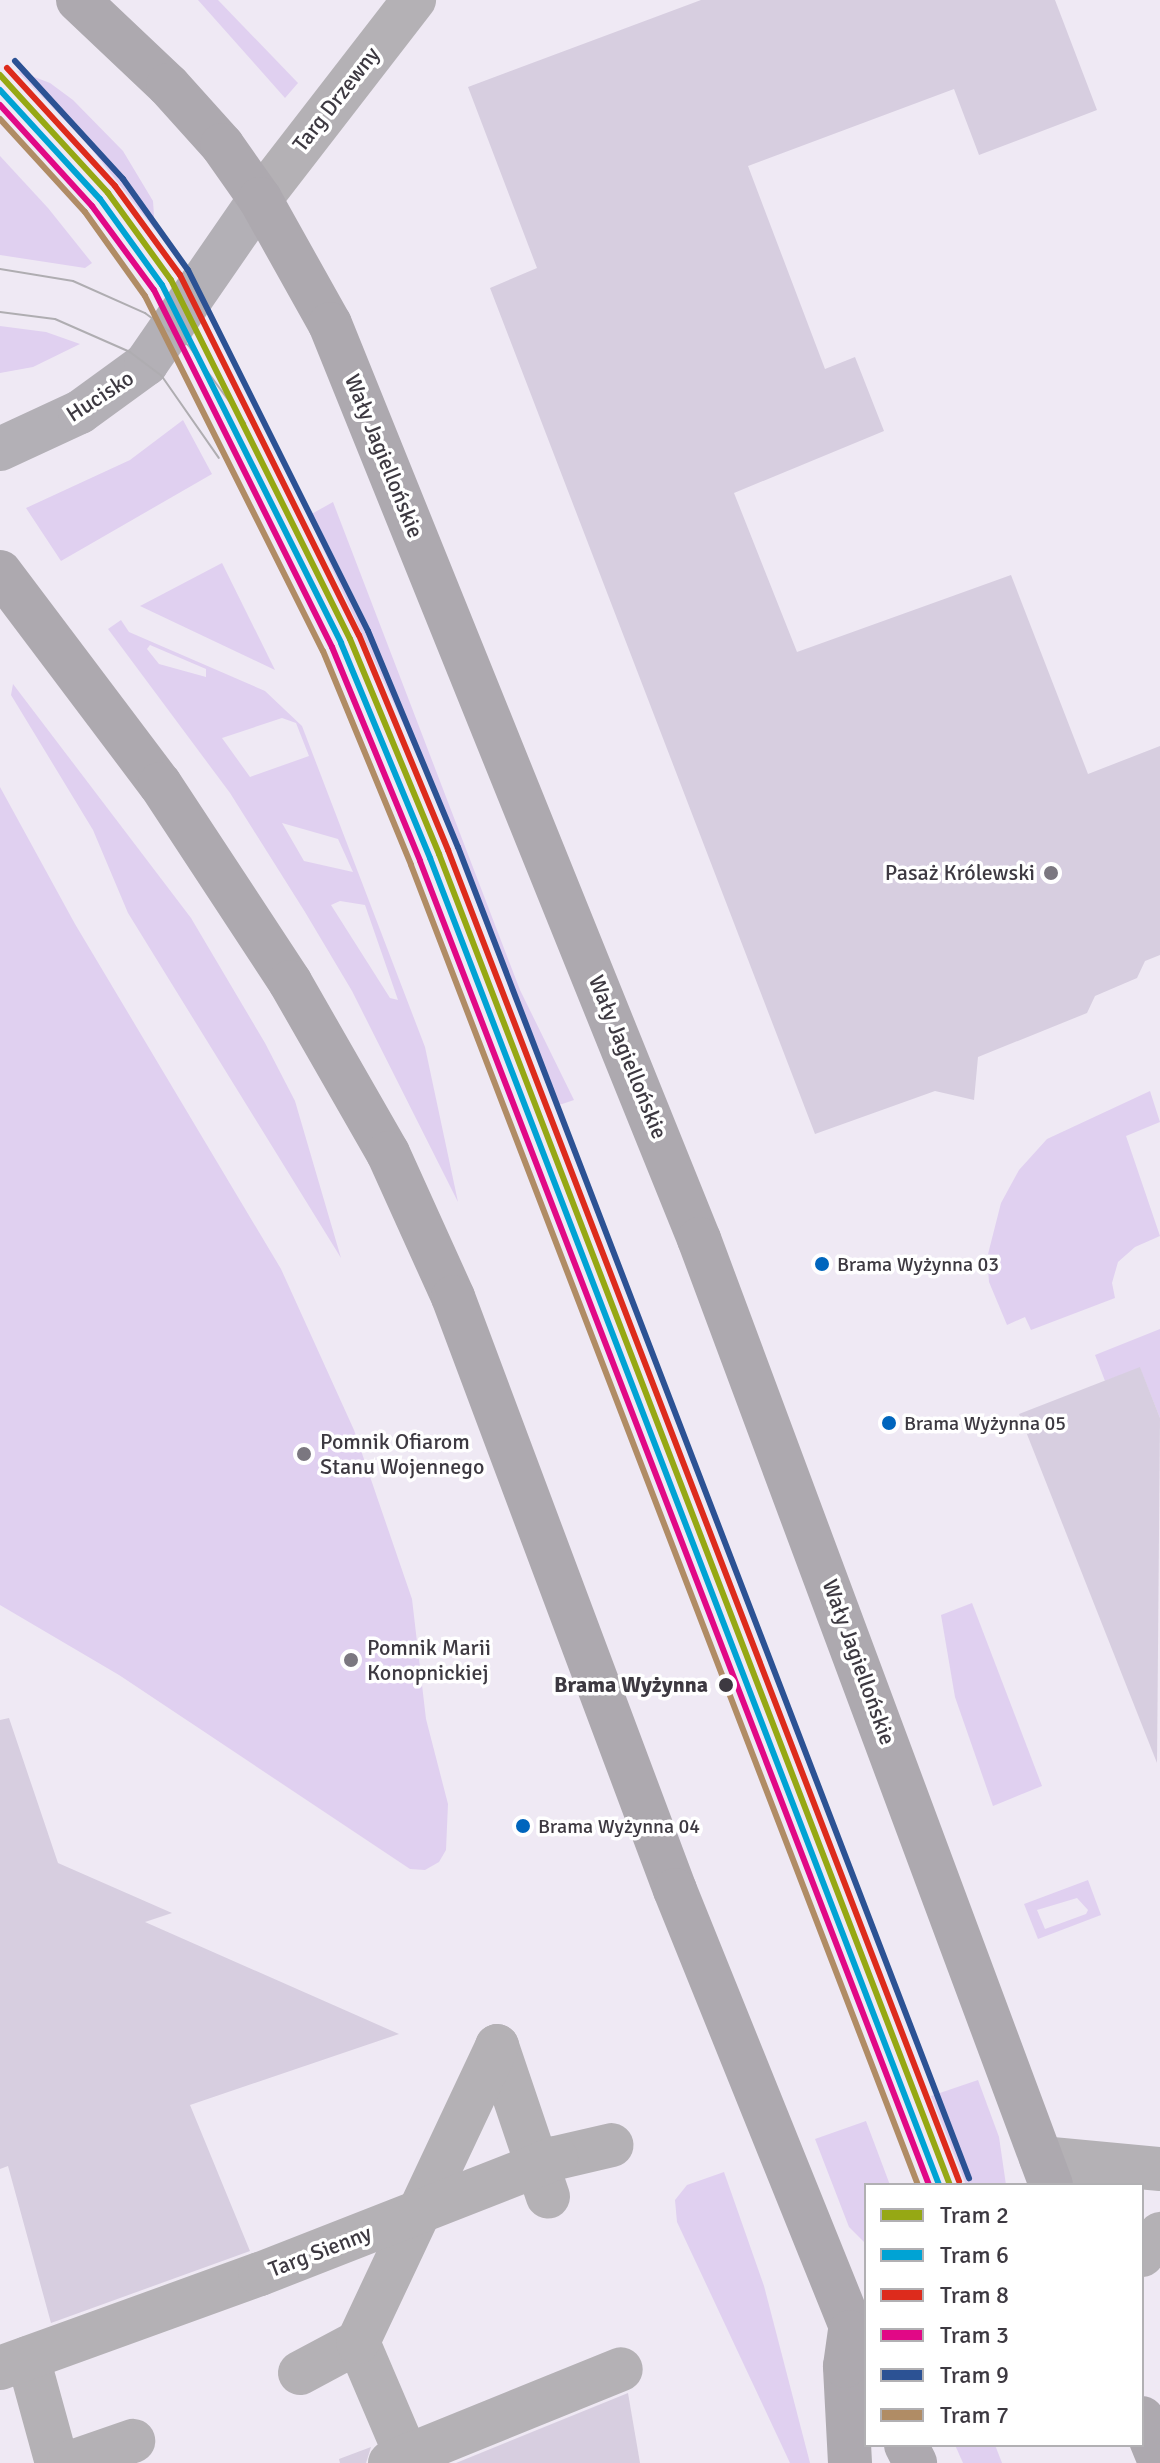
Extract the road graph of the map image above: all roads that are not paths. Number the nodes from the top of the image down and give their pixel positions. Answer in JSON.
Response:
{"nodes":[{"id":1,"x":78,"y":0,"type":"edge"},
{"id":2,"x":414,"y":0,"type":"edge"},
{"id":3,"x":260,"y":199,"type":"junction"},
{"id":4,"x":0,"y":449,"type":"edge"},
{"id":5,"x":0,"y":572,"type":"edge"},
{"id":6,"x":612,"y":2145,"type":"dead end"},
{"id":7,"x":1160,"y":2169,"type":"edge"},
{"id":8,"x":1046,"y":2172,"type":"edge"},
{"id":9,"x":552,"y":2178,"type":"junction"},
{"id":10,"x":1160,"y":2234,"type":"edge"},
{"id":11,"x":1144,"y":2253,"type":"edge"},
{"id":12,"x":861,"y":2340,"type":"edge"},
{"id":13,"x":358,"y":2342,"type":"junction"},
{"id":14,"x":14,"y":2363,"type":"edge"},
{"id":15,"x":300,"y":2373,"type":"dead end"},
{"id":16,"x":595,"y":2374,"type":"dead end"},
{"id":17,"x":1144,"y":2423,"type":"edge"},
{"id":18,"x":133,"y":2441,"type":"dead end"},
{"id":19,"x":394,"y":2450,"type":"edge"},
{"id":20,"x":1160,"y":2462,"type":"edge"},
{"id":21,"x":57,"y":2463,"type":"edge"},
{"id":22,"x":69,"y":2463,"type":"edge"},
{"id":23,"x":850,"y":2463,"type":"edge"}],
"edges":[{"from":1,"to":3,"type":"main road","name":"Wały Jagiellońskie"},
{"from":2,"to":3,"type":"street","name":"Targ Drzewny"},
{"from":3,"to":4,"type":"main road","name":"Hucisko"},
{"from":3,"to":8,"type":"main road","name":"Wały Jagiellońskie"},
{"from":5,"to":12,"type":"main road"},
{"from":6,"to":9,"type":"street","name":"Targ Sienny"},
{"from":7,"to":8,"type":"street"},
{"from":9,"to":13,"type":"street"},
{"from":9,"to":14,"type":"street","name":"Targ Sienny","bridge":true},
{"from":10,"to":11,"type":"street"},
{"from":12,"to":23,"type":"main road"},
{"from":13,"to":15,"type":"street"},
{"from":13,"to":19,"type":"street"},
{"from":14,"to":21,"type":"street","name":"Targ Sienny"},
{"from":16,"to":19,"type":"street"},
{"from":17,"to":20,"type":"main road"},
{"from":18,"to":22,"type":"street"}]}
